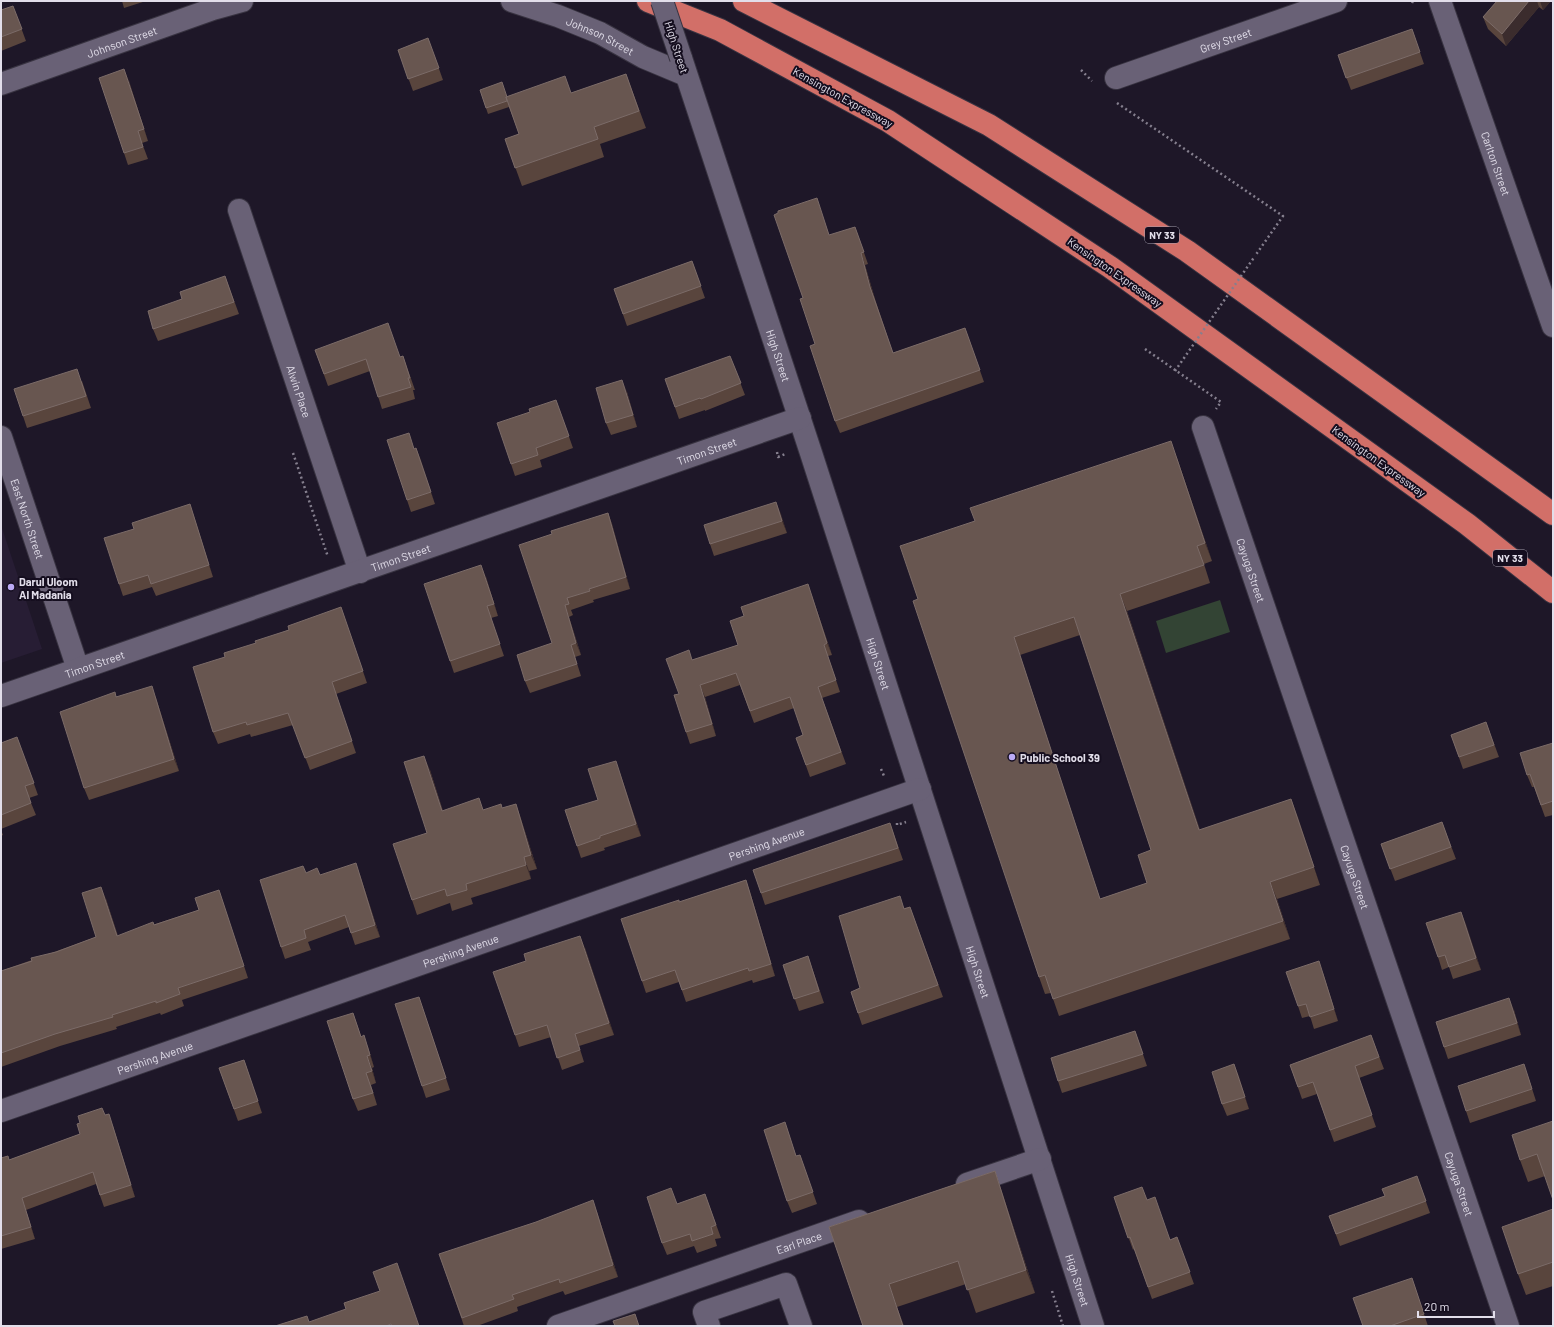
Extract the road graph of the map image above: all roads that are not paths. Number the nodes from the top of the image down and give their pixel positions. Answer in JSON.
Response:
{"nodes":[{"id":1,"x":242,"y":1,"type":"edge"},
{"id":2,"x":512,"y":1,"type":"edge"},
{"id":3,"x":648,"y":1,"type":"edge"},
{"id":4,"x":662,"y":1,"type":"edge"},
{"id":5,"x":744,"y":1,"type":"edge"},
{"id":6,"x":1336,"y":1,"type":"edge"},
{"id":7,"x":1440,"y":1,"type":"edge"},
{"id":8,"x":684,"y":66,"type":"junction"},
{"id":9,"x":1106,"y":82,"type":"road end"},
{"id":10,"x":1,"y":84,"type":"edge"},
{"id":11,"x":239,"y":210,"type":"dead end"},
{"id":12,"x":1553,"y":326,"type":"edge"},
{"id":13,"x":800,"y":418,"type":"junction"},
{"id":14,"x":1203,"y":427,"type":"dead end"},
{"id":15,"x":1,"y":437,"type":"edge"},
{"id":16,"x":1553,"y":514,"type":"edge"},
{"id":17,"x":1467,"y":524,"type":"junction"},
{"id":18,"x":360,"y":572,"type":"junction"},
{"id":19,"x":1553,"y":592,"type":"edge"},
{"id":20,"x":1553,"y":608,"type":"edge"},
{"id":21,"x":78,"y":669,"type":"junction"},
{"id":22,"x":1,"y":696,"type":"edge"},
{"id":23,"x":920,"y":788,"type":"junction"},
{"id":24,"x":1,"y":1111,"type":"edge"},
{"id":25,"x":1040,"y":1159,"type":"junction"},
{"id":26,"x":944,"y":1192,"type":"edge"},
{"id":27,"x":878,"y":1215,"type":"edge"},
{"id":28,"x":558,"y":1326,"type":"edge"},
{"id":29,"x":709,"y":1326,"type":"edge"},
{"id":30,"x":801,"y":1326,"type":"edge"},
{"id":31,"x":1093,"y":1326,"type":"edge"},
{"id":32,"x":1508,"y":1326,"type":"edge"}],
"edges":[{"from":1,"to":10,"type":"street","name":"Johnson Street"},
{"from":2,"to":8,"type":"street","name":"Johnson Street"},
{"from":3,"to":17,"type":"highway","name":"Kensington Expressway","number":"NY 33"},
{"from":4,"to":8,"type":"street","name":"High Street","bridge":true},
{"from":5,"to":16,"type":"highway","number":"NY 33"},
{"from":6,"to":9,"type":"street","name":"Grey Street"},
{"from":7,"to":12,"type":"street","name":"Carlton Street"},
{"from":8,"to":13,"type":"street","name":"High Street"},
{"from":11,"to":18,"type":"street","name":"Alwin Place"},
{"from":13,"to":18,"type":"street","name":"Timon Street"},
{"from":13,"to":23,"type":"street","name":"High Street"},
{"from":14,"to":32,"type":"street","name":"Cayuga Street"},
{"from":15,"to":21,"type":"street","name":"East North Street"},
{"from":17,"to":19,"type":"highway","name":"Kensington Expressway","number":"NY 33"},
{"from":17,"to":20,"type":"highway"},
{"from":18,"to":21,"type":"street","name":"Timon Street"},
{"from":21,"to":22,"type":"street","name":"Timon Street"},
{"from":23,"to":24,"type":"street","name":"Pershing Avenue"},
{"from":23,"to":25,"type":"street","name":"High Street"},
{"from":25,"to":26,"type":"street"},
{"from":25,"to":31,"type":"street","name":"High Street"},
{"from":27,"to":28,"type":"street","name":"Earl Place"},
{"from":29,"to":30,"type":"street"}]}
